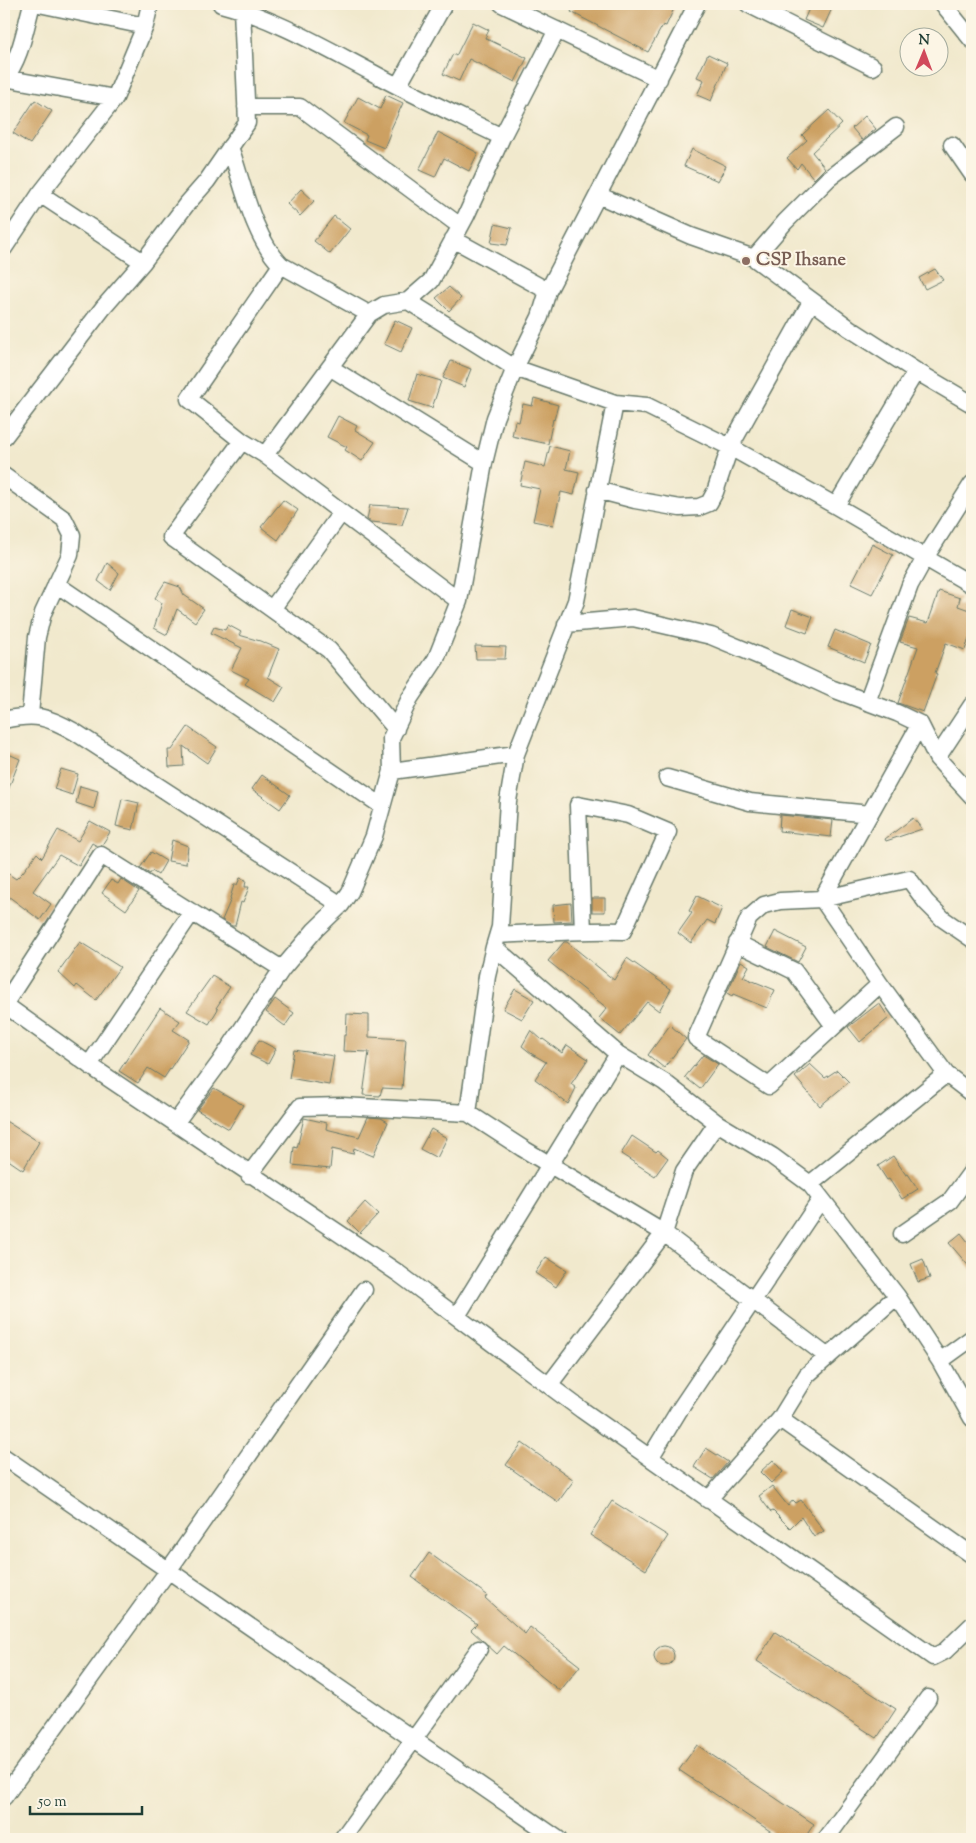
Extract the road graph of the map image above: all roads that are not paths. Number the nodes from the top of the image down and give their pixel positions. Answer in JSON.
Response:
{"nodes":[{"id":1,"x":32,"y":4,"type":"edge"},
{"id":2,"x":39,"y":4,"type":"edge"},
{"id":3,"x":150,"y":4,"type":"edge"},
{"id":4,"x":221,"y":4,"type":"edge"},
{"id":5,"x":444,"y":4,"type":"edge"},
{"id":6,"x":502,"y":4,"type":"edge"},
{"id":7,"x":697,"y":4,"type":"edge"},
{"id":8,"x":748,"y":4,"type":"edge"},
{"id":9,"x":943,"y":4,"type":"edge"},
{"id":10,"x":242,"y":9,"type":"junction"},
{"id":11,"x":145,"y":26,"type":"junction"},
{"id":12,"x":557,"y":30,"type":"junction"},
{"id":13,"x":972,"y":40,"type":"edge"},
{"id":14,"x":873,"y":67,"type":"dead end"},
{"id":15,"x":4,"y":78,"type":"edge"},
{"id":16,"x":659,"y":79,"type":"junction"},
{"id":17,"x":398,"y":86,"type":"junction"},
{"id":18,"x":115,"y":98,"type":"junction"},
{"id":19,"x":246,"y":107,"type":"junction"},
{"id":20,"x":896,"y":127,"type":"dead end"},
{"id":21,"x":502,"y":137,"type":"junction"},
{"id":22,"x":952,"y":145,"type":"dead end"},
{"id":23,"x":230,"y":147,"type":"junction"},
{"id":24,"x":972,"y":174,"type":"edge"},
{"id":25,"x":40,"y":194,"type":"junction"},
{"id":26,"x":598,"y":195,"type":"junction"},
{"id":27,"x":457,"y":233,"type":"junction"},
{"id":28,"x":4,"y":248,"type":"edge"},
{"id":29,"x":754,"y":258,"type":"junction"},
{"id":30,"x":143,"y":262,"type":"junction"},
{"id":31,"x":281,"y":265,"type":"junction"},
{"id":32,"x":548,"y":291,"type":"junction"},
{"id":33,"x":408,"y":300,"type":"junction"},
{"id":34,"x":811,"y":302,"type":"junction"},
{"id":35,"x":369,"y":314,"type":"junction"},
{"id":36,"x":330,"y":368,"type":"junction"},
{"id":37,"x":515,"y":368,"type":"junction"},
{"id":38,"x":916,"y":371,"type":"junction"},
{"id":39,"x":615,"y":403,"type":"junction"},
{"id":40,"x":972,"y":404,"type":"edge"},
{"id":41,"x":4,"y":437,"type":"edge"},
{"id":42,"x":242,"y":441,"type":"junction"},
{"id":43,"x":730,"y":447,"type":"junction"},
{"id":44,"x":265,"y":456,"type":"junction"},
{"id":45,"x":484,"y":463,"type":"junction"},
{"id":46,"x":4,"y":476,"type":"edge"},
{"id":47,"x":972,"y":484,"type":"edge"},
{"id":48,"x":597,"y":490,"type":"junction"},
{"id":49,"x":836,"y":506,"type":"junction"},
{"id":50,"x":341,"y":513,"type":"junction"},
{"id":51,"x":925,"y":558,"type":"junction"},
{"id":52,"x":56,"y":584,"type":"junction"},
{"id":53,"x":972,"y":585,"type":"edge"},
{"id":54,"x":459,"y":601,"type":"junction"},
{"id":55,"x":272,"y":608,"type":"junction"},
{"id":56,"x":566,"y":624,"type":"junction"},
{"id":57,"x":867,"y":702,"type":"junction"},
{"id":58,"x":972,"y":705,"type":"edge"},
{"id":59,"x":30,"y":715,"type":"junction"},
{"id":60,"x":4,"y":720,"type":"edge"},
{"id":61,"x":920,"y":724,"type":"junction"},
{"id":62,"x":396,"y":729,"type":"junction"},
{"id":63,"x":516,"y":754,"type":"junction"},
{"id":64,"x":937,"y":758,"type":"junction"},
{"id":65,"x":392,"y":771,"type":"junction"},
{"id":66,"x":666,"y":778,"type":"dead end"},
{"id":67,"x":972,"y":796,"type":"edge"},
{"id":68,"x":382,"y":806,"type":"junction"},
{"id":69,"x":870,"y":814,"type":"junction"},
{"id":70,"x":822,"y":899,"type":"junction"},
{"id":71,"x":341,"y":905,"type":"junction"},
{"id":72,"x":192,"y":912,"type":"junction"},
{"id":73,"x":583,"y":931,"type":"junction"},
{"id":74,"x":972,"y":939,"type":"edge"},
{"id":75,"x":496,"y":941,"type":"junction"},
{"id":76,"x":738,"y":943,"type":"junction"},
{"id":77,"x":282,"y":969,"type":"junction"},
{"id":78,"x":880,"y":984,"type":"junction"},
{"id":79,"x":4,"y":1004,"type":"edge"},
{"id":80,"x":834,"y":1026,"type":"junction"},
{"id":81,"x":618,"y":1054,"type":"junction"},
{"id":82,"x":89,"y":1065,"type":"junction"},
{"id":83,"x":946,"y":1074,"type":"junction"},
{"id":84,"x":972,"y":1094,"type":"edge"},
{"id":85,"x":468,"y":1113,"type":"junction"},
{"id":86,"x":176,"y":1122,"type":"junction"},
{"id":87,"x":717,"y":1123,"type":"junction"},
{"id":88,"x":551,"y":1165,"type":"junction"},
{"id":89,"x":972,"y":1171,"type":"edge"},
{"id":90,"x":249,"y":1174,"type":"junction"},
{"id":91,"x":810,"y":1184,"type":"junction"},
{"id":92,"x":822,"y":1199,"type":"junction"},
{"id":93,"x":664,"y":1232,"type":"junction"},
{"id":94,"x":902,"y":1234,"type":"dead end"},
{"id":95,"x":364,"y":1290,"type":"dead end"},
{"id":96,"x":897,"y":1296,"type":"junction"},
{"id":97,"x":754,"y":1301,"type":"junction"},
{"id":98,"x":457,"y":1316,"type":"junction"},
{"id":99,"x":972,"y":1338,"type":"edge"},
{"id":100,"x":828,"y":1357,"type":"junction"},
{"id":101,"x":940,"y":1361,"type":"junction"},
{"id":102,"x":549,"y":1385,"type":"junction"},
{"id":103,"x":972,"y":1418,"type":"edge"},
{"id":104,"x":780,"y":1419,"type":"junction"},
{"id":105,"x":4,"y":1457,"type":"edge"},
{"id":106,"x":650,"y":1458,"type":"junction"},
{"id":107,"x":708,"y":1500,"type":"junction"},
{"id":108,"x":972,"y":1555,"type":"edge"},
{"id":109,"x":168,"y":1571,"type":"junction"},
{"id":110,"x":972,"y":1625,"type":"edge"},
{"id":111,"x":479,"y":1649,"type":"dead end"},
{"id":112,"x":928,"y":1698,"type":"dead end"},
{"id":113,"x":413,"y":1740,"type":"junction"},
{"id":114,"x":4,"y":1797,"type":"edge"},
{"id":115,"x":342,"y":1839,"type":"edge"},
{"id":116,"x":558,"y":1839,"type":"edge"},
{"id":117,"x":826,"y":1839,"type":"edge"}],
"edges":[{"from":1,"to":15,"type":"street"},
{"from":2,"to":11,"type":"street"},
{"from":3,"to":11,"type":"street"},
{"from":4,"to":10,"type":"street"},
{"from":5,"to":17,"type":"street"},
{"from":6,"to":12,"type":"street"},
{"from":7,"to":16,"type":"street"},
{"from":8,"to":14,"type":"street"},
{"from":9,"to":13,"type":"street"},
{"from":10,"to":17,"type":"street"},
{"from":10,"to":19,"type":"street"},
{"from":11,"to":18,"type":"street"},
{"from":12,"to":16,"type":"street"},
{"from":12,"to":21,"type":"street"},
{"from":15,"to":18,"type":"street"},
{"from":16,"to":26,"type":"street"},
{"from":17,"to":21,"type":"street"},
{"from":18,"to":25,"type":"street"},
{"from":19,"to":23,"type":"street"},
{"from":19,"to":27,"type":"street"},
{"from":20,"to":29,"type":"street"},
{"from":21,"to":27,"type":"street"},
{"from":22,"to":24,"type":"street"},
{"from":23,"to":30,"type":"street"},
{"from":23,"to":31,"type":"street"},
{"from":25,"to":28,"type":"street"},
{"from":25,"to":30,"type":"street"},
{"from":26,"to":29,"type":"street"},
{"from":26,"to":32,"type":"street"},
{"from":27,"to":32,"type":"street"},
{"from":27,"to":33,"type":"street"},
{"from":29,"to":34,"type":"street"},
{"from":30,"to":41,"type":"street"},
{"from":31,"to":35,"type":"street"},
{"from":31,"to":42,"type":"street"},
{"from":32,"to":37,"type":"street"},
{"from":33,"to":35,"type":"street"},
{"from":33,"to":37,"type":"street"},
{"from":34,"to":38,"type":"street"},
{"from":34,"to":43,"type":"street"},
{"from":35,"to":36,"type":"street"},
{"from":36,"to":44,"type":"street"},
{"from":36,"to":45,"type":"street"},
{"from":37,"to":39,"type":"street"},
{"from":37,"to":45,"type":"street"},
{"from":38,"to":40,"type":"street"},
{"from":38,"to":49,"type":"street"},
{"from":39,"to":43,"type":"street"},
{"from":39,"to":48,"type":"street"},
{"from":42,"to":44,"type":"street"},
{"from":42,"to":55,"type":"street"},
{"from":43,"to":48,"type":"street"},
{"from":43,"to":49,"type":"street"},
{"from":44,"to":50,"type":"street"},
{"from":45,"to":54,"type":"street"},
{"from":46,"to":52,"type":"street"},
{"from":47,"to":51,"type":"street"},
{"from":48,"to":56,"type":"street"},
{"from":49,"to":51,"type":"street"},
{"from":50,"to":54,"type":"street"},
{"from":50,"to":55,"type":"street"},
{"from":51,"to":53,"type":"street"},
{"from":51,"to":57,"type":"street"},
{"from":52,"to":59,"type":"street"},
{"from":52,"to":68,"type":"street"},
{"from":54,"to":62,"type":"street"},
{"from":55,"to":62,"type":"street"},
{"from":56,"to":57,"type":"street"},
{"from":56,"to":63,"type":"street"},
{"from":57,"to":61,"type":"street"},
{"from":58,"to":64,"type":"street"},
{"from":59,"to":60,"type":"street"},
{"from":59,"to":71,"type":"street"},
{"from":61,"to":64,"type":"street"},
{"from":61,"to":69,"type":"street"},
{"from":62,"to":65,"type":"street"},
{"from":63,"to":65,"type":"street"},
{"from":63,"to":75,"type":"street"},
{"from":64,"to":67,"type":"street"},
{"from":65,"to":68,"type":"street"},
{"from":66,"to":69,"type":"street"},
{"from":68,"to":71,"type":"street"},
{"from":69,"to":70,"type":"street"},
{"from":70,"to":74,"type":"street"},
{"from":70,"to":76,"type":"street"},
{"from":70,"to":78,"type":"street"},
{"from":71,"to":77,"type":"street"},
{"from":72,"to":77,"type":"street"},
{"from":72,"to":79,"type":"street"},
{"from":72,"to":82,"type":"street"},
{"from":73,"to":73,"type":"street"},
{"from":73,"to":75,"type":"street"},
{"from":75,"to":81,"type":"street"},
{"from":75,"to":85,"type":"street"},
{"from":76,"to":80,"type":"street"},
{"from":76,"to":80,"type":"street"},
{"from":77,"to":86,"type":"street"},
{"from":78,"to":80,"type":"street"},
{"from":78,"to":83,"type":"street"},
{"from":79,"to":82,"type":"street"},
{"from":81,"to":87,"type":"street"},
{"from":81,"to":88,"type":"street"},
{"from":82,"to":86,"type":"street"},
{"from":83,"to":84,"type":"street"},
{"from":83,"to":91,"type":"street"},
{"from":85,"to":88,"type":"street"},
{"from":85,"to":90,"type":"street"},
{"from":86,"to":90,"type":"street"},
{"from":87,"to":91,"type":"street"},
{"from":87,"to":93,"type":"street"},
{"from":88,"to":93,"type":"street"},
{"from":88,"to":98,"type":"street"},
{"from":89,"to":94,"type":"street"},
{"from":90,"to":98,"type":"street"},
{"from":91,"to":92,"type":"street"},
{"from":92,"to":96,"type":"street"},
{"from":92,"to":97,"type":"street"},
{"from":93,"to":97,"type":"street"},
{"from":93,"to":102,"type":"street"},
{"from":95,"to":109,"type":"street"},
{"from":96,"to":100,"type":"street"},
{"from":96,"to":101,"type":"street"},
{"from":97,"to":100,"type":"street"},
{"from":97,"to":106,"type":"street"},
{"from":98,"to":102,"type":"street"},
{"from":99,"to":101,"type":"street"},
{"from":100,"to":104,"type":"street"},
{"from":101,"to":103,"type":"street"},
{"from":102,"to":106,"type":"street"},
{"from":104,"to":107,"type":"street"},
{"from":104,"to":108,"type":"street"},
{"from":105,"to":109,"type":"street"},
{"from":106,"to":107,"type":"street"},
{"from":107,"to":110,"type":"street"},
{"from":109,"to":113,"type":"street"},
{"from":109,"to":114,"type":"street"},
{"from":111,"to":113,"type":"street"},
{"from":112,"to":117,"type":"street"},
{"from":113,"to":115,"type":"street"},
{"from":113,"to":116,"type":"street"}]}
